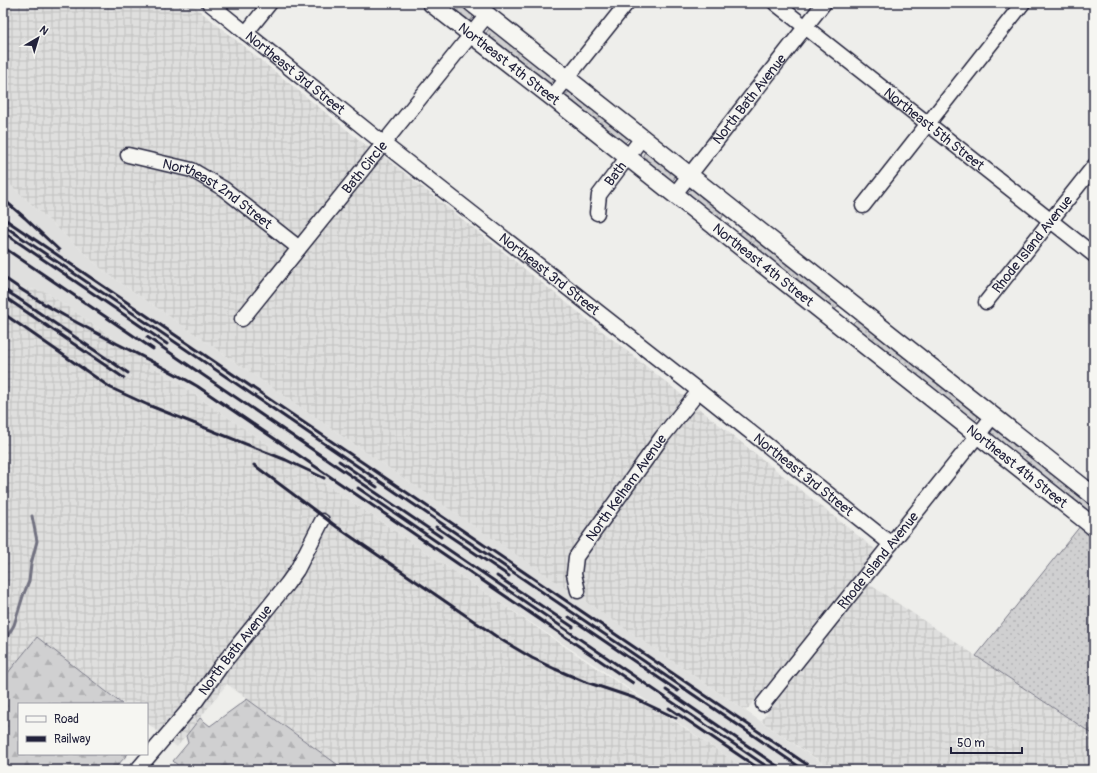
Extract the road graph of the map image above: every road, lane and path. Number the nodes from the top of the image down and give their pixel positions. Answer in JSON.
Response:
{"nodes":[{"id":1,"x":209,"y":3,"type":"edge"},
{"id":2,"x":270,"y":3,"type":"edge"},
{"id":3,"x":431,"y":3,"type":"edge"},
{"id":4,"x":472,"y":3,"type":"edge"},
{"id":5,"x":627,"y":3,"type":"edge"},
{"id":6,"x":774,"y":3,"type":"edge"},
{"id":7,"x":824,"y":3,"type":"edge"},
{"id":8,"x":1023,"y":3,"type":"edge"},
{"id":9,"x":488,"y":15,"type":"junction"},
{"id":10,"x":804,"y":27,"type":"junction"},
{"id":11,"x":246,"y":33,"type":"junction"},
{"id":12,"x":472,"y":34,"type":"junction"},
{"id":13,"x":566,"y":78,"type":"junction"},
{"id":14,"x":552,"y":97,"type":"junction"},
{"id":15,"x":928,"y":125,"type":"junction"},
{"id":16,"x":642,"y":138,"type":"junction"},
{"id":17,"x":384,"y":144,"type":"junction"},
{"id":18,"x":128,"y":155,"type":"dead end"},
{"id":19,"x":627,"y":157,"type":"junction"},
{"id":20,"x":1094,"y":166,"type":"edge"},
{"id":21,"x":689,"y":175,"type":"junction"},
{"id":22,"x":674,"y":195,"type":"junction"},
{"id":23,"x":863,"y":206,"type":"dead end"},
{"id":24,"x":596,"y":212,"type":"dead end"},
{"id":25,"x":740,"y":216,"type":"junction"},
{"id":26,"x":1051,"y":221,"type":"junction"},
{"id":27,"x":725,"y":235,"type":"junction"},
{"id":28,"x":300,"y":248,"type":"junction"},
{"id":29,"x":1094,"y":255,"type":"edge"},
{"id":30,"x":986,"y":302,"type":"dead end"},
{"id":31,"x":854,"y":306,"type":"junction"},
{"id":32,"x":242,"y":319,"type":"dead end"},
{"id":33,"x":838,"y":324,"type":"junction"},
{"id":34,"x":699,"y":392,"type":"junction"},
{"id":35,"x":993,"y":416,"type":"junction"},
{"id":36,"x":978,"y":435,"type":"junction"},
{"id":37,"x":1094,"y":496,"type":"edge"},
{"id":38,"x":322,"y":521,"type":"dead end"},
{"id":39,"x":1094,"y":527,"type":"edge"},
{"id":40,"x":891,"y":544,"type":"junction"},
{"id":41,"x":578,"y":591,"type":"dead end"},
{"id":42,"x":762,"y":704,"type":"dead end"},
{"id":43,"x":137,"y":770,"type":"edge"}],
"edges":[{"from":1,"to":11,"type":"street","name":"Northeast 3rd Street"},
{"from":2,"to":11,"type":"street"},
{"from":3,"to":12,"type":"main road","name":"Northeast 4th Street"},
{"from":4,"to":9,"type":"main road","name":"Northeast 4th Street"},
{"from":5,"to":13,"type":"street"},
{"from":6,"to":10,"type":"street","name":"Northeast 5th Street"},
{"from":7,"to":10,"type":"street","name":"North Bath Avenue"},
{"from":8,"to":15,"type":"street"},
{"from":9,"to":12,"type":"street","name":"Bath Circle"},
{"from":9,"to":13,"type":"main road","name":"Northeast 4th Street"},
{"from":10,"to":15,"type":"street","name":"Northeast 5th Street"},
{"from":10,"to":21,"type":"street","name":"North Bath Avenue"},
{"from":11,"to":17,"type":"street","name":"Northeast 3rd Street"},
{"from":12,"to":14,"type":"main road","name":"Northeast 4th Street"},
{"from":12,"to":17,"type":"street","name":"Bath Circle"},
{"from":13,"to":14,"type":"street"},
{"from":13,"to":16,"type":"main road","name":"Northeast 4th Street"},
{"from":14,"to":19,"type":"main road","name":"Northeast 4th Street"},
{"from":15,"to":23,"type":"street"},
{"from":15,"to":26,"type":"street","name":"Northeast 5th Street"},
{"from":16,"to":19,"type":"street","name":"Bath"},
{"from":16,"to":21,"type":"main road","name":"Northeast 4th Street"},
{"from":17,"to":28,"type":"street","name":"Bath Circle"},
{"from":17,"to":34,"type":"street","name":"Northeast 3rd Street"},
{"from":18,"to":28,"type":"street","name":"Northeast 2nd Street"},
{"from":19,"to":22,"type":"main road","name":"Northeast 4th Street"},
{"from":19,"to":24,"type":"street","name":"Bath"},
{"from":20,"to":26,"type":"street","name":"Rhode Island Avenue"},
{"from":21,"to":22,"type":"street","name":"North Bath Avenue"},
{"from":21,"to":25,"type":"main road","name":"Northeast 4th Street"},
{"from":22,"to":27,"type":"main road","name":"Northeast 4th Street"},
{"from":25,"to":27,"type":"main road"},
{"from":25,"to":31,"type":"main road","name":"Northeast 4th Street"},
{"from":26,"to":29,"type":"street","name":"Northeast 5th Street"},
{"from":26,"to":30,"type":"street","name":"Rhode Island Avenue"},
{"from":27,"to":33,"type":"main road","name":"Northeast 4th Street"},
{"from":28,"to":32,"type":"street","name":"Bath Circle"},
{"from":31,"to":33,"type":"main road"},
{"from":31,"to":35,"type":"main road","name":"Northeast 4th Street"},
{"from":33,"to":36,"type":"main road","name":"Northeast 4th Street"},
{"from":34,"to":40,"type":"street","name":"Northeast 3rd Street"},
{"from":34,"to":41,"type":"street","name":"North Kelham Avenue"},
{"from":35,"to":36,"type":"street","name":"Rhode Island Avenue"},
{"from":35,"to":37,"type":"main road","name":"Northeast 4th Street"},
{"from":36,"to":39,"type":"main road","name":"Northeast 4th Street"},
{"from":36,"to":40,"type":"street","name":"Rhode Island Avenue"},
{"from":38,"to":43,"type":"street","name":"North Bath Avenue"},
{"from":40,"to":42,"type":"street","name":"Rhode Island Avenue"}]}
